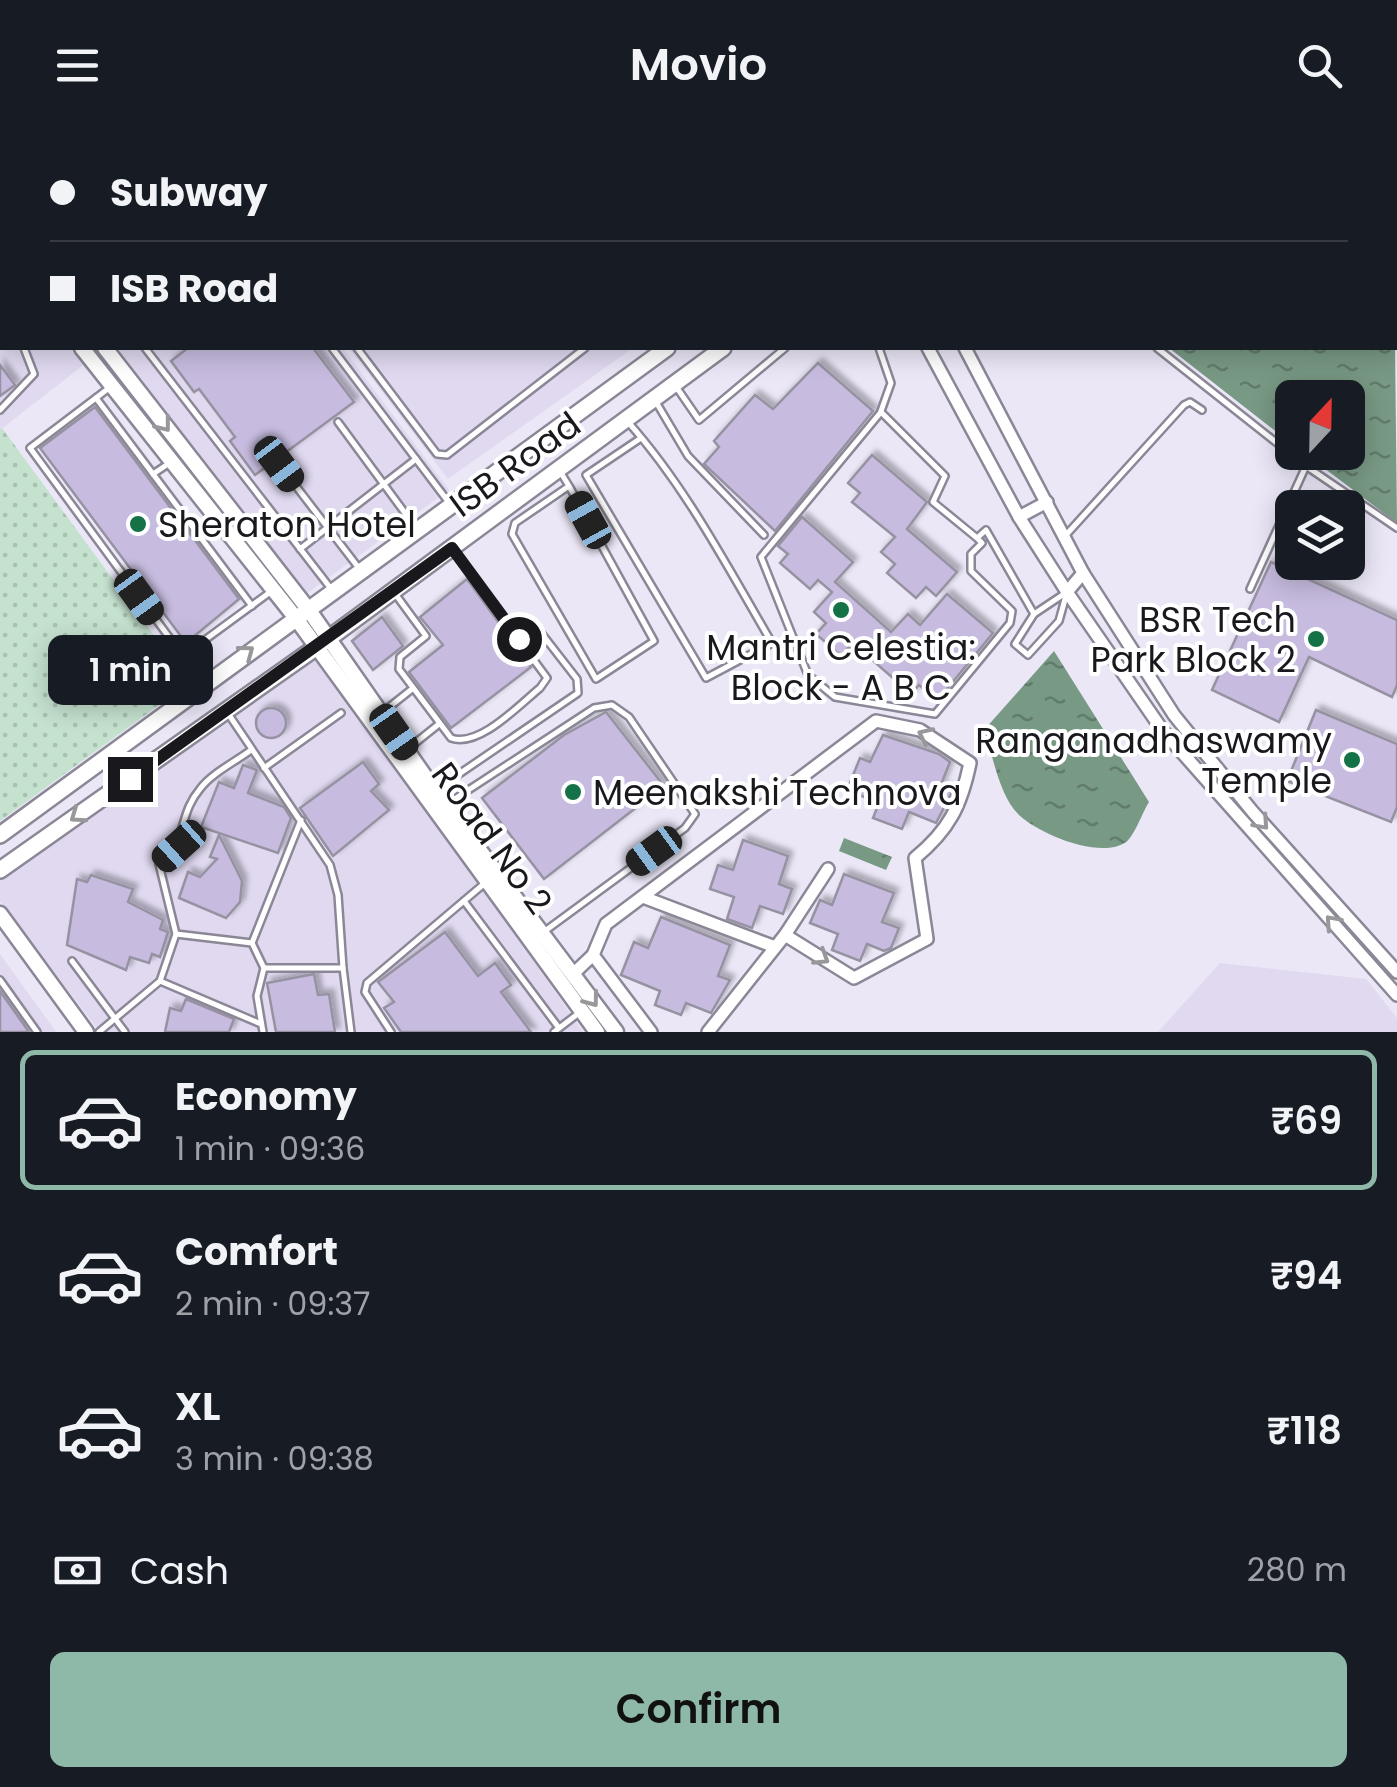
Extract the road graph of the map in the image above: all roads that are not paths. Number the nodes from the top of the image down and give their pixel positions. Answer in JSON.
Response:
{"nodes":[{"id":1,"x":25,"y":350,"type":"edge"},
{"id":2,"x":84,"y":350,"type":"edge"},
{"id":3,"x":106,"y":350,"type":"edge"},
{"id":4,"x":147,"y":350,"type":"edge"},
{"id":5,"x":334,"y":350,"type":"edge"},
{"id":6,"x":359,"y":350,"type":"edge"},
{"id":7,"x":581,"y":350,"type":"edge"},
{"id":8,"x":720,"y":350,"type":"edge"},
{"id":9,"x":784,"y":350,"type":"edge"},
{"id":10,"x":881,"y":350,"type":"edge"},
{"id":11,"x":929,"y":350,"type":"edge"},
{"id":12,"x":966,"y":350,"type":"edge"},
{"id":13,"x":1160,"y":350,"type":"edge"},
{"id":14,"x":652,"y":354,"type":"edge"},
{"id":15,"x":674,"y":384,"type":"junction"},
{"id":16,"x":111,"y":386,"type":"junction"},
{"id":17,"x":96,"y":398,"type":"junction"},
{"id":18,"x":654,"y":398,"type":"junction"},
{"id":19,"x":0,"y":410,"type":"edge"},
{"id":20,"x":1202,"y":410,"type":"dead end"},
{"id":21,"x":881,"y":412,"type":"junction"},
{"id":22,"x":626,"y":419,"type":"junction"},
{"id":23,"x":338,"y":422,"type":"dead end"},
{"id":24,"x":642,"y":438,"type":"junction"},
{"id":25,"x":1275,"y":441,"type":"edge"},
{"id":26,"x":416,"y":459,"type":"junction"},
{"id":27,"x":171,"y":462,"type":"junction"},
{"id":28,"x":279,"y":464,"type":"dead end"},
{"id":29,"x":560,"y":470,"type":"junction"},
{"id":30,"x":1304,"y":470,"type":"edge"},
{"id":31,"x":1312,"y":470,"type":"edge"},
{"id":32,"x":153,"y":474,"type":"junction"},
{"id":33,"x":384,"y":484,"type":"junction"},
{"id":34,"x":570,"y":486,"type":"junction"},
{"id":35,"x":544,"y":492,"type":"junction"},
{"id":36,"x":1047,"y":502,"type":"junction"},
{"id":37,"x":450,"y":504,"type":"junction"},
{"id":38,"x":1019,"y":517,"type":"junction"},
{"id":39,"x":328,"y":528,"type":"junction"},
{"id":40,"x":416,"y":528,"type":"junction"},
{"id":41,"x":1397,"y":528,"type":"edge"},
{"id":42,"x":764,"y":535,"type":"dead end"},
{"id":43,"x":1066,"y":536,"type":"junction"},
{"id":44,"x":977,"y":538,"type":"junction"},
{"id":45,"x":452,"y":548,"type":"junction"},
{"id":46,"x":300,"y":549,"type":"junction"},
{"id":47,"x":360,"y":569,"type":"junction"},
{"id":48,"x":1083,"y":574,"type":"junction"},
{"id":49,"x":273,"y":590,"type":"junction"},
{"id":50,"x":332,"y":590,"type":"junction"},
{"id":51,"x":1250,"y":590,"type":"dead end"},
{"id":52,"x":392,"y":591,"type":"junction"},
{"id":53,"x":1067,"y":592,"type":"junction"},
{"id":54,"x":252,"y":606,"type":"junction"},
{"id":55,"x":301,"y":613,"type":"junction"},
{"id":56,"x":1034,"y":614,"type":"junction"},
{"id":57,"x":542,"y":634,"type":"dead end"},
{"id":58,"x":321,"y":644,"type":"junction"},
{"id":59,"x":183,"y":656,"type":"junction"},
{"id":60,"x":204,"y":685,"type":"junction"},
{"id":61,"x":412,"y":689,"type":"junction"},
{"id":62,"x":227,"y":712,"type":"junction"},
{"id":63,"x":341,"y":713,"type":"dead end"},
{"id":64,"x":380,"y":714,"type":"junction"},
{"id":65,"x":439,"y":724,"type":"junction"},
{"id":66,"x":251,"y":750,"type":"junction"},
{"id":67,"x":407,"y":750,"type":"junction"},
{"id":68,"x":264,"y":768,"type":"junction"},
{"id":69,"x":436,"y":790,"type":"junction"},
{"id":70,"x":447,"y":804,"type":"junction"},
{"id":71,"x":302,"y":819,"type":"junction"},
{"id":72,"x":0,"y":835,"type":"edge"},
{"id":73,"x":828,"y":869,"type":"dead end"},
{"id":74,"x":0,"y":870,"type":"edge"},
{"id":75,"x":487,"y":882,"type":"junction"},
{"id":76,"x":642,"y":896,"type":"junction"},
{"id":77,"x":464,"y":901,"type":"junction"},
{"id":78,"x":0,"y":914,"type":"edge"},
{"id":79,"x":542,"y":932,"type":"junction"},
{"id":80,"x":176,"y":934,"type":"junction"},
{"id":81,"x":785,"y":935,"type":"junction"},
{"id":82,"x":252,"y":943,"type":"junction"},
{"id":83,"x":775,"y":947,"type":"junction"},
{"id":84,"x":593,"y":955,"type":"junction"},
{"id":85,"x":72,"y":961,"type":"dead end"},
{"id":86,"x":264,"y":968,"type":"junction"},
{"id":87,"x":343,"y":968,"type":"junction"},
{"id":88,"x":1397,"y":972,"type":"edge"},
{"id":89,"x":573,"y":974,"type":"junction"},
{"id":90,"x":0,"y":980,"type":"edge"},
{"id":91,"x":160,"y":981,"type":"junction"},
{"id":92,"x":1397,"y":995,"type":"edge"},
{"id":93,"x":581,"y":1011,"type":"junction"},
{"id":94,"x":115,"y":1019,"type":"junction"},
{"id":95,"x":262,"y":1028,"type":"edge"},
{"id":96,"x":557,"y":1030,"type":"edge"},
{"id":97,"x":37,"y":1032,"type":"edge"},
{"id":98,"x":86,"y":1032,"type":"edge"},
{"id":99,"x":99,"y":1032,"type":"edge"},
{"id":100,"x":125,"y":1032,"type":"edge"},
{"id":101,"x":352,"y":1032,"type":"edge"},
{"id":102,"x":392,"y":1032,"type":"edge"},
{"id":103,"x":597,"y":1032,"type":"edge"},
{"id":104,"x":616,"y":1032,"type":"edge"},
{"id":105,"x":652,"y":1032,"type":"edge"},
{"id":106,"x":708,"y":1032,"type":"edge"}],
"edges":[{"from":1,"to":19,"type":"lane"},
{"from":2,"to":16,"type":"street","name":"Road No 2"},
{"from":3,"to":55,"type":"street","name":"Road No 2","one_way":true},
{"from":4,"to":46,"type":"lane"},
{"from":5,"to":26,"type":"lane"},
{"from":6,"to":7,"type":"lane"},
{"from":8,"to":15,"type":"main road","name":"ISB Road"},
{"from":9,"to":15,"type":"lane"},
{"from":10,"to":21,"type":"lane"},
{"from":11,"to":38,"type":"street"},
{"from":12,"to":36,"type":"street"},
{"from":13,"to":25,"type":"lane"},
{"from":14,"to":37,"type":"main road","name":"ISB Road"},
{"from":15,"to":18,"type":"main road","name":"ISB Road"},
{"from":16,"to":17,"type":"lane"},
{"from":16,"to":27,"type":"street","name":"Road No 2"},
{"from":17,"to":32,"type":"lane"},
{"from":17,"to":59,"type":"lane"},
{"from":18,"to":22,"type":"main road","name":"ISB Road"},
{"from":18,"to":42,"type":"lane"},
{"from":20,"to":43,"type":"lane"},
{"from":21,"to":44,"type":"lane"},
{"from":21,"to":44,"type":"lane"},
{"from":22,"to":24,"type":"lane"},
{"from":22,"to":29,"type":"main road","name":"ISB Road"},
{"from":23,"to":33,"type":"lane"},
{"from":24,"to":24,"type":"lane"},
{"from":26,"to":33,"type":"lane"},
{"from":26,"to":37,"type":"lane"},
{"from":27,"to":32,"type":"lane"},
{"from":27,"to":49,"type":"street","name":"Road No 2"},
{"from":28,"to":39,"type":"lane"},
{"from":29,"to":34,"type":"lane"},
{"from":29,"to":35,"type":"main road","name":"ISB Road"},
{"from":30,"to":51,"type":"lane"},
{"from":31,"to":41,"type":"lane"},
{"from":32,"to":54,"type":"lane"},
{"from":33,"to":39,"type":"lane"},
{"from":33,"to":40,"type":"lane"},
{"from":34,"to":35,"type":"lane"},
{"from":34,"to":35,"type":"lane"},
{"from":35,"to":45,"type":"main road","name":"ISB Road"},
{"from":36,"to":38,"type":"street"},
{"from":36,"to":43,"type":"street"},
{"from":37,"to":40,"type":"main road","name":"ISB Road"},
{"from":38,"to":53,"type":"street"},
{"from":39,"to":46,"type":"lane"},
{"from":39,"to":47,"type":"lane"},
{"from":40,"to":47,"type":"main road","name":"ISB Road"},
{"from":43,"to":48,"type":"street"},
{"from":44,"to":56,"type":"lane"},
{"from":45,"to":52,"type":"main road","name":"ISB Road"},
{"from":45,"to":65,"type":"lane"},
{"from":46,"to":50,"type":"lane"},
{"from":47,"to":50,"type":"main road","name":"ISB Road"},
{"from":48,"to":53,"type":"street"},
{"from":48,"to":88,"type":"street","one_way":true},
{"from":49,"to":54,"type":"lane"},
{"from":49,"to":55,"type":"street","name":"Road No 2"},
{"from":50,"to":55,"type":"main road","name":"ISB Road"},
{"from":52,"to":58,"type":"main road","name":"ISB Road"},
{"from":52,"to":61,"type":"lane"},
{"from":53,"to":56,"type":"lane"},
{"from":53,"to":56,"type":"lane"},
{"from":92,"to":53,"type":"street","one_way":true},
{"from":54,"to":59,"type":"lane"},
{"from":55,"to":58,"type":"street","name":"Road No 2"},
{"from":60,"to":55,"type":"main road","name":"ISB Road","one_way":true},
{"from":57,"to":69,"type":"lane"},
{"from":58,"to":62,"type":"main road","name":"ISB Road"},
{"from":58,"to":64,"type":"street","name":"Road No 2"},
{"from":58,"to":75,"type":"street","name":"Road No 2"},
{"from":59,"to":60,"type":"lane"},
{"from":60,"to":72,"type":"main road","name":"ISB Road"},
{"from":61,"to":64,"type":"lane"},
{"from":61,"to":65,"type":"lane"},
{"from":62,"to":66,"type":"lane"},
{"from":62,"to":74,"type":"main road","name":"ISB Road","one_way":true},
{"from":63,"to":68,"type":"lane"},
{"from":64,"to":67,"type":"street","name":"Road No 2"},
{"from":65,"to":67,"type":"lane"},
{"from":66,"to":68,"type":"lane"},
{"from":66,"to":80,"type":"lane"},
{"from":67,"to":69,"type":"street","name":"Road No 2"},
{"from":68,"to":71,"type":"lane"},
{"from":69,"to":70,"type":"street","name":"Road No 2"},
{"from":70,"to":79,"type":"street","name":"Road No 2"},
{"from":70,"to":79,"type":"lane"},
{"from":71,"to":82,"type":"lane"},
{"from":71,"to":87,"type":"lane"},
{"from":73,"to":81,"type":"street"},
{"from":75,"to":77,"type":"lane"},
{"from":75,"to":93,"type":"street","name":"Road No 2"},
{"from":81,"to":76,"type":"street","one_way":true},
{"from":76,"to":83,"type":"street"},
{"from":76,"to":84,"type":"street"},
{"from":77,"to":96,"type":"lane"},
{"from":77,"to":102,"type":"lane"},
{"from":78,"to":98,"type":"street"},
{"from":79,"to":89,"type":"street","name":"Road No 2"},
{"from":80,"to":82,"type":"lane"},
{"from":80,"to":91,"type":"lane"},
{"from":81,"to":83,"type":"street"},
{"from":82,"to":86,"type":"lane"},
{"from":83,"to":106,"type":"street"},
{"from":84,"to":89,"type":"street"},
{"from":84,"to":105,"type":"street"},
{"from":85,"to":94,"type":"lane"},
{"from":86,"to":87,"type":"lane"},
{"from":86,"to":95,"type":"lane"},
{"from":87,"to":101,"type":"lane"},
{"from":89,"to":104,"type":"street","name":"Road No 2","one_way":true},
{"from":90,"to":97,"type":"lane"},
{"from":91,"to":94,"type":"lane"},
{"from":91,"to":95,"type":"lane"},
{"from":93,"to":96,"type":"lane"},
{"from":93,"to":103,"type":"street","name":"Road No 2"},
{"from":94,"to":99,"type":"lane"},
{"from":94,"to":100,"type":"lane"}]}
